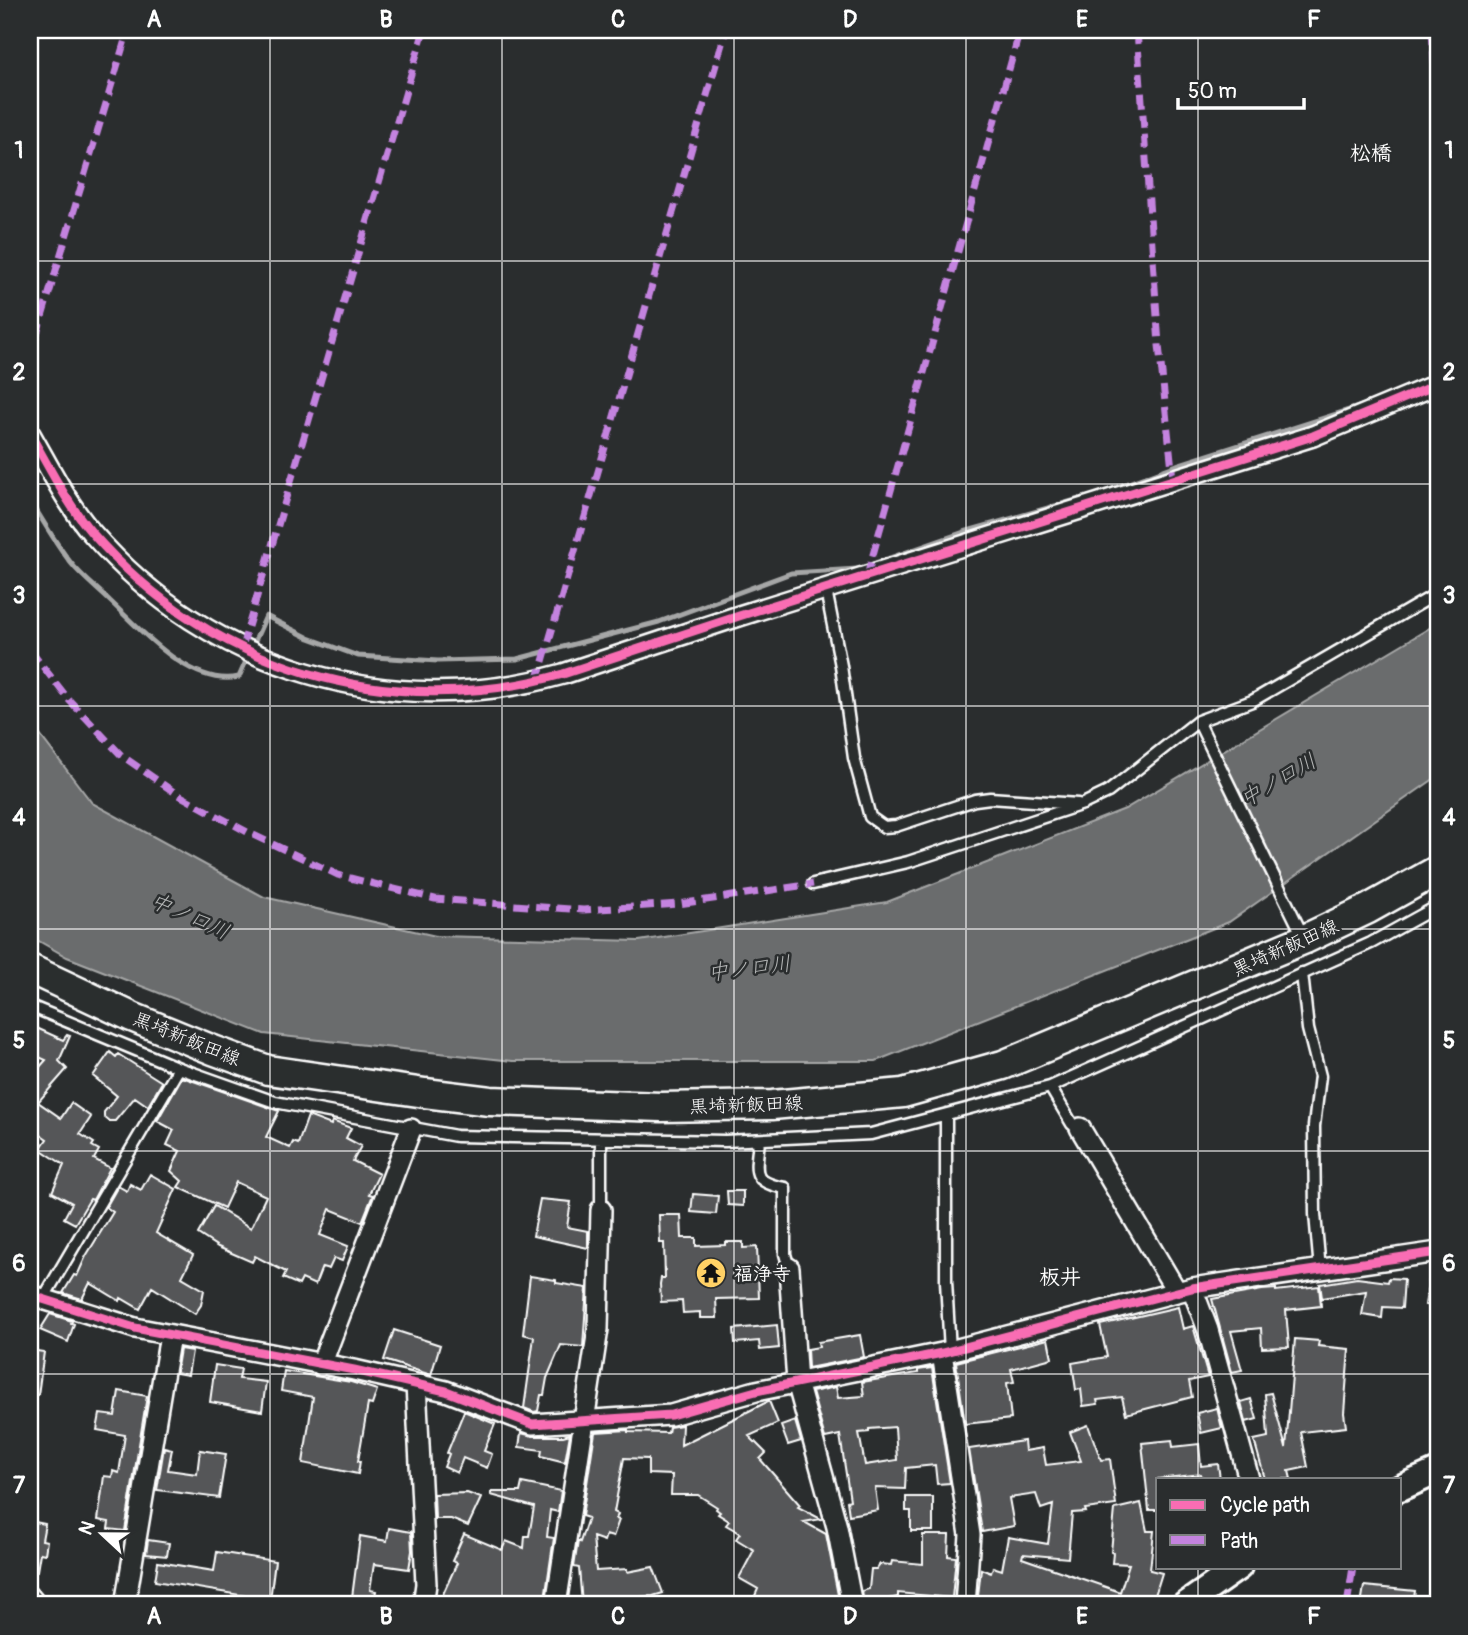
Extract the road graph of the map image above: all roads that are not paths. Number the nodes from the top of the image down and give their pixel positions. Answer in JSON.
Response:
{"nodes":[{"id":1,"x":1438,"y":384,"type":"edge"},
{"id":2,"x":30,"y":434,"type":"edge"},
{"id":3,"x":826,"y":590,"type":"junction"},
{"id":4,"x":1438,"y":593,"type":"edge"},
{"id":5,"x":1200,"y":726,"type":"junction"},
{"id":6,"x":1083,"y":804,"type":"junction"},
{"id":7,"x":1438,"y":870,"type":"edge"},
{"id":8,"x":813,"y":884,"type":"dead end"},
{"id":9,"x":1438,"y":906,"type":"edge"},
{"id":10,"x":1302,"y":935,"type":"junction"},
{"id":11,"x":30,"y":969,"type":"edge"},
{"id":12,"x":1302,"y":973,"type":"junction"},
{"id":13,"x":30,"y":1006,"type":"edge"},
{"id":14,"x":179,"y":1068,"type":"junction"},
{"id":15,"x":1051,"y":1087,"type":"junction"},
{"id":16,"x":946,"y":1116,"type":"junction"},
{"id":17,"x":1080,"y":1128,"type":"joint"},
{"id":18,"x":411,"y":1129,"type":"junction"},
{"id":19,"x":601,"y":1140,"type":"junction"},
{"id":20,"x":759,"y":1141,"type":"junction"},
{"id":21,"x":601,"y":1210,"type":"joint"},
{"id":22,"x":1438,"y":1252,"type":"edge"},
{"id":23,"x":789,"y":1268,"type":"joint"},
{"id":24,"x":1320,"y":1270,"type":"junction"},
{"id":25,"x":1184,"y":1290,"type":"junction"},
{"id":26,"x":36,"y":1297,"type":"edge"},
{"id":27,"x":170,"y":1335,"type":"junction"},
{"id":28,"x":946,"y":1352,"type":"junction"},
{"id":29,"x":321,"y":1365,"type":"junction"},
{"id":30,"x":797,"y":1382,"type":"junction"},
{"id":31,"x":416,"y":1384,"type":"junction"},
{"id":32,"x":584,"y":1419,"type":"junction"},
{"id":33,"x":1438,"y":1471,"type":"edge"},
{"id":34,"x":1249,"y":1478,"type":"edge"},
{"id":35,"x":1402,"y":1488,"type":"edge"},
{"id":36,"x":1238,"y":1568,"type":"edge"},
{"id":37,"x":125,"y":1605,"type":"edge"},
{"id":38,"x":423,"y":1605,"type":"edge"},
{"id":39,"x":556,"y":1605,"type":"edge"},
{"id":40,"x":852,"y":1605,"type":"edge"},
{"id":41,"x":965,"y":1605,"type":"edge"},
{"id":42,"x":1185,"y":1605,"type":"edge"}],
"edges":[{"from":1,"to":3,"type":"street"},
{"from":2,"to":3,"type":"street"},
{"from":3,"to":6,"type":"lane"},
{"from":4,"to":5,"type":"lane"},
{"from":5,"to":6,"type":"lane"},
{"from":5,"to":10,"type":"lane"},
{"from":6,"to":8,"type":"lane"},
{"from":7,"to":10,"type":"main road","name":"黒埼新飯田線"},
{"from":9,"to":12,"type":"lane"},
{"from":10,"to":11,"type":"main road","name":"黒埼新飯田線"},
{"from":12,"to":15,"type":"lane"},
{"from":12,"to":24,"type":"lane"},
{"from":13,"to":14,"type":"lane"},
{"from":14,"to":18,"type":"lane"},
{"from":14,"to":26,"type":"lane"},
{"from":15,"to":16,"type":"lane"},
{"from":15,"to":17,"type":"lane"},
{"from":16,"to":20,"type":"lane"},
{"from":16,"to":28,"type":"lane"},
{"from":17,"to":25,"type":"street"},
{"from":18,"to":19,"type":"lane"},
{"from":18,"to":29,"type":"street"},
{"from":19,"to":20,"type":"lane"},
{"from":19,"to":21,"type":"lane"},
{"from":20,"to":23,"type":"lane"},
{"from":21,"to":32,"type":"street"},
{"from":22,"to":24,"type":"street"},
{"from":23,"to":30,"type":"street"},
{"from":24,"to":25,"type":"street"},
{"from":25,"to":28,"type":"street"},
{"from":25,"to":34,"type":"street"},
{"from":26,"to":27,"type":"street"},
{"from":27,"to":29,"type":"street"},
{"from":27,"to":37,"type":"street"},
{"from":28,"to":30,"type":"street"},
{"from":28,"to":41,"type":"street"},
{"from":29,"to":31,"type":"street"},
{"from":30,"to":32,"type":"street"},
{"from":30,"to":40,"type":"street"},
{"from":31,"to":32,"type":"street"},
{"from":31,"to":38,"type":"street"},
{"from":32,"to":39,"type":"street"},
{"from":33,"to":35,"type":"street"},
{"from":36,"to":42,"type":"street"}]}
